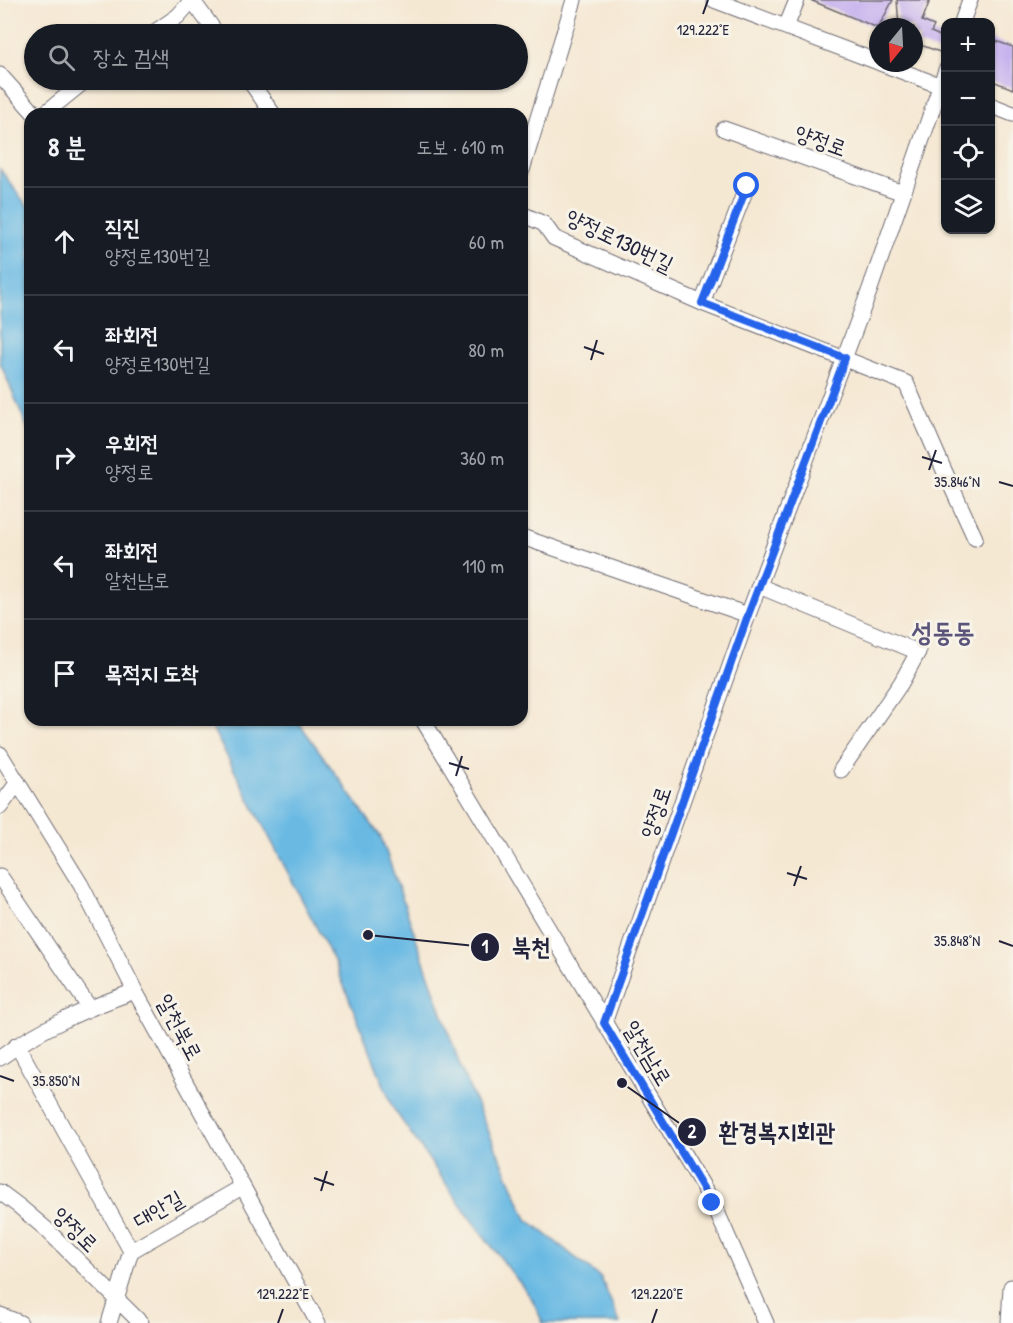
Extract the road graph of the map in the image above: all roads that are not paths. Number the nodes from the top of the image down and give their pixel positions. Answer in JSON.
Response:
{"nodes":[{"id":1,"x":192,"y":0,"type":"edge"},
{"id":2,"x":574,"y":0,"type":"edge"},
{"id":3,"x":714,"y":0,"type":"edge"},
{"id":4,"x":797,"y":0,"type":"edge"},
{"id":5,"x":970,"y":0,"type":"edge"},
{"id":6,"x":963,"y":18,"type":"edge"},
{"id":7,"x":166,"y":24,"type":"edge"},
{"id":8,"x":210,"y":24,"type":"edge"},
{"id":9,"x":786,"y":27,"type":"junction"},
{"id":10,"x":869,"y":59,"type":"edge"},
{"id":11,"x":903,"y":72,"type":"edge"},
{"id":12,"x":0,"y":75,"type":"edge"},
{"id":13,"x":941,"y":86,"type":"edge"},
{"id":14,"x":74,"y":90,"type":"edge"},
{"id":15,"x":256,"y":90,"type":"edge"},
{"id":16,"x":941,"y":92,"type":"edge"},
{"id":17,"x":995,"y":107,"type":"edge"},
{"id":18,"x":30,"y":108,"type":"edge"},
{"id":19,"x":51,"y":108,"type":"edge"},
{"id":20,"x":269,"y":108,"type":"edge"},
{"id":21,"x":1013,"y":114,"type":"edge"},
{"id":22,"x":724,"y":129,"type":"dead end"},
{"id":23,"x":528,"y":150,"type":"edge"},
{"id":24,"x":747,"y":186,"type":"dead end"},
{"id":25,"x":903,"y":193,"type":"junction"},
{"id":26,"x":528,"y":217,"type":"edge"},
{"id":27,"x":702,"y":303,"type":"junction"},
{"id":28,"x":845,"y":358,"type":"junction"},
{"id":29,"x":975,"y":538,"type":"dead end"},
{"id":30,"x":528,"y":539,"type":"edge"},
{"id":31,"x":759,"y":586,"type":"junction"},
{"id":32,"x":748,"y":615,"type":"junction"},
{"id":33,"x":427,"y":726,"type":"edge"},
{"id":34,"x":0,"y":754,"type":"edge"},
{"id":35,"x":841,"y":770,"type":"dead end"},
{"id":36,"x":18,"y":782,"type":"junction"},
{"id":37,"x":0,"y":807,"type":"edge"},
{"id":38,"x":0,"y":876,"type":"edge"},
{"id":39,"x":135,"y":990,"type":"junction"},
{"id":40,"x":89,"y":1007,"type":"junction"},
{"id":41,"x":604,"y":1023,"type":"junction"},
{"id":42,"x":17,"y":1045,"type":"junction"},
{"id":43,"x":0,"y":1058,"type":"edge"},
{"id":44,"x":242,"y":1187,"type":"junction"},
{"id":45,"x":0,"y":1192,"type":"edge"},
{"id":46,"x":131,"y":1251,"type":"junction"},
{"id":47,"x":1011,"y":1287,"type":"dead end"},
{"id":48,"x":117,"y":1301,"type":"junction"},
{"id":49,"x":0,"y":1315,"type":"edge"},
{"id":50,"x":20,"y":1323,"type":"edge"},
{"id":51,"x":109,"y":1323,"type":"edge"},
{"id":52,"x":141,"y":1323,"type":"edge"},
{"id":53,"x":318,"y":1323,"type":"edge"},
{"id":54,"x":766,"y":1323,"type":"edge"},
{"id":55,"x":1009,"y":1323,"type":"edge"}],
"edges":[{"from":1,"to":7,"type":"street"},
{"from":1,"to":8,"type":"street"},
{"from":2,"to":23,"type":"street"},
{"from":3,"to":9,"type":"street"},
{"from":4,"to":9,"type":"street"},
{"from":5,"to":6,"type":"street"},
{"from":9,"to":10,"type":"street"},
{"from":11,"to":13,"type":"street"},
{"from":12,"to":18,"type":"street"},
{"from":14,"to":19,"type":"street"},
{"from":15,"to":20,"type":"street"},
{"from":16,"to":25,"type":"street","name":"양정로"},
{"from":17,"to":21,"type":"street"},
{"from":22,"to":25,"type":"street","name":"양정로"},
{"from":24,"to":27,"type":"street"},
{"from":25,"to":28,"type":"street","name":"양정로"},
{"from":26,"to":27,"type":"street","name":"양정로130번길"},
{"from":27,"to":28,"type":"street","name":"양정로130번길"},
{"from":28,"to":29,"type":"street"},
{"from":28,"to":31,"type":"street","name":"양정로"},
{"from":30,"to":32,"type":"street"},
{"from":31,"to":32,"type":"street","name":"양정로"},
{"from":31,"to":35,"type":"street"},
{"from":32,"to":41,"type":"street","name":"양정로"},
{"from":33,"to":41,"type":"street","name":"알천남로"},
{"from":34,"to":36,"type":"street","name":"알천북로"},
{"from":36,"to":37,"type":"street"},
{"from":36,"to":39,"type":"street","name":"알천북로"},
{"from":38,"to":40,"type":"street"},
{"from":39,"to":40,"type":"street"},
{"from":39,"to":44,"type":"street","name":"알천북로"},
{"from":40,"to":42,"type":"street"},
{"from":41,"to":54,"type":"street","name":"알천남로"},
{"from":42,"to":43,"type":"street"},
{"from":42,"to":46,"type":"street"},
{"from":44,"to":46,"type":"street","name":"대안길"},
{"from":44,"to":53,"type":"street","name":"알천북로"},
{"from":45,"to":48,"type":"street","name":"양정로"},
{"from":46,"to":48,"type":"street","name":"대안길"},
{"from":47,"to":55,"type":"street"},
{"from":48,"to":51,"type":"street","name":"대안길"},
{"from":48,"to":52,"type":"street","name":"양정로"},
{"from":49,"to":50,"type":"street"}]}
